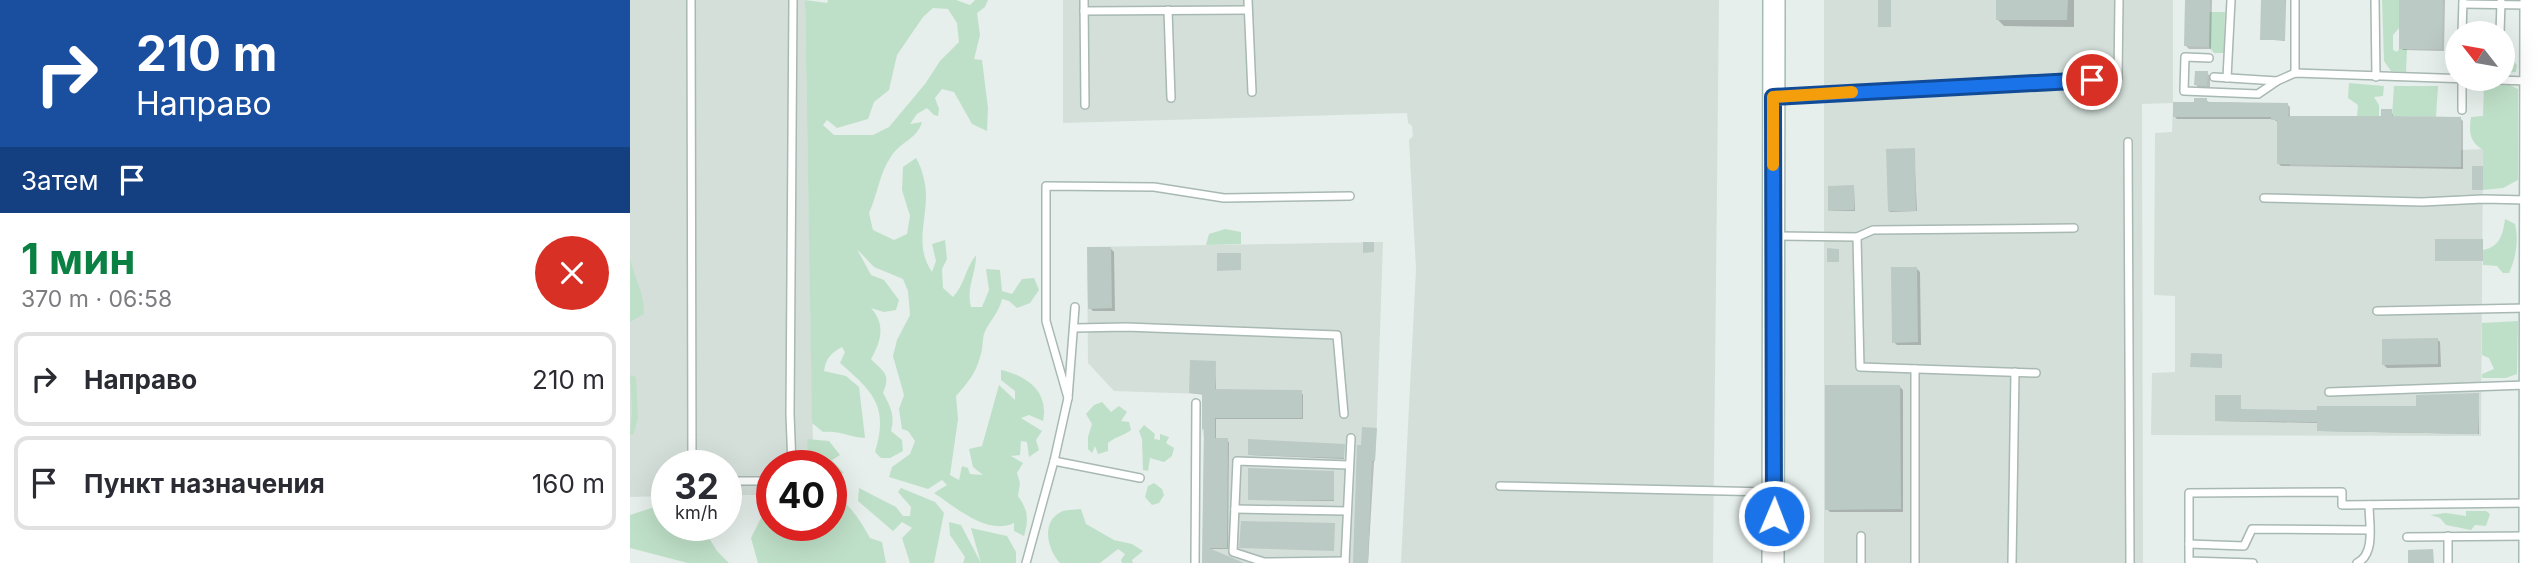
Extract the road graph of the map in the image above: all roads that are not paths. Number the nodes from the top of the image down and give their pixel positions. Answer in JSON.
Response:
{"nodes":[{"id":1,"x":691,"y":0,"type":"edge"},
{"id":2,"x":793,"y":0,"type":"edge"},
{"id":3,"x":1084,"y":0,"type":"edge"},
{"id":4,"x":1248,"y":0,"type":"edge"},
{"id":5,"x":1774,"y":0,"type":"edge"},
{"id":6,"x":2119,"y":0,"type":"edge"},
{"id":7,"x":2231,"y":0,"type":"edge"},
{"id":8,"x":2295,"y":0,"type":"edge"},
{"id":9,"x":2375,"y":0,"type":"edge"},
{"id":10,"x":2463,"y":2,"type":"edge"},
{"id":11,"x":2501,"y":2,"type":"edge"},
{"id":12,"x":2531,"y":3,"type":"edge"},
{"id":13,"x":1168,"y":10,"type":"junction"},
{"id":14,"x":1248,"y":10,"type":"junction"},
{"id":15,"x":1084,"y":11,"type":"junction"},
{"id":16,"x":2462,"y":21,"type":"edge"},
{"id":17,"x":2500,"y":21,"type":"edge"},
{"id":18,"x":2209,"y":58,"type":"dead end"},
{"id":19,"x":2295,"y":73,"type":"junction"},
{"id":20,"x":2214,"y":77,"type":"dead end"},
{"id":21,"x":2376,"y":77,"type":"junction"},
{"id":22,"x":2227,"y":78,"type":"junction"},
{"id":23,"x":2445,"y":79,"type":"edge"},
{"id":24,"x":2277,"y":81,"type":"junction"},
{"id":25,"x":2515,"y":81,"type":"edge"},
{"id":26,"x":2531,"y":82,"type":"junction"},
{"id":27,"x":2462,"y":91,"type":"edge"},
{"id":28,"x":1252,"y":92,"type":"dead end"},
{"id":29,"x":1171,"y":97,"type":"dead end"},
{"id":30,"x":1773,"y":97,"type":"junction"},
{"id":31,"x":1085,"y":106,"type":"dead end"},
{"id":32,"x":2462,"y":110,"type":"dead end"},
{"id":33,"x":2128,"y":142,"type":"dead end"},
{"id":34,"x":1350,"y":196,"type":"dead end"},
{"id":35,"x":2264,"y":198,"type":"dead end"},
{"id":36,"x":2531,"y":200,"type":"junction"},
{"id":37,"x":2074,"y":229,"type":"dead end"},
{"id":38,"x":1773,"y":236,"type":"junction"},
{"id":39,"x":1857,"y":237,"type":"junction"},
{"id":40,"x":2533,"y":299,"type":"edge"},
{"id":41,"x":1075,"y":307,"type":"dead end"},
{"id":42,"x":2377,"y":311,"type":"dead end"},
{"id":43,"x":1075,"y":328,"type":"junction"},
{"id":44,"x":2534,"y":358,"type":"edge"},
{"id":45,"x":1915,"y":369,"type":"junction"},
{"id":46,"x":2015,"y":372,"type":"junction"},
{"id":47,"x":2036,"y":373,"type":"dead end"},
{"id":48,"x":2531,"y":385,"type":"junction"},
{"id":49,"x":2329,"y":392,"type":"dead end"},
{"id":50,"x":1068,"y":398,"type":"junction"},
{"id":51,"x":1196,"y":402,"type":"dead end"},
{"id":52,"x":1344,"y":414,"type":"dead end"},
{"id":53,"x":1350,"y":438,"type":"dead end"},
{"id":54,"x":692,"y":450,"type":"edge"},
{"id":55,"x":791,"y":450,"type":"edge"},
{"id":56,"x":1054,"y":461,"type":"junction"},
{"id":57,"x":1349,"y":465,"type":"junction"},
{"id":58,"x":1140,"y":478,"type":"dead end"},
{"id":59,"x":1500,"y":486,"type":"dead end"},
{"id":60,"x":1775,"y":492,"type":"junction"},
{"id":61,"x":2530,"y":503,"type":"junction"},
{"id":62,"x":2369,"y":505,"type":"junction"},
{"id":63,"x":1235,"y":509,"type":"junction"},
{"id":64,"x":1347,"y":511,"type":"junction"},
{"id":65,"x":2369,"y":530,"type":"junction"},
{"id":66,"x":1861,"y":536,"type":"dead end"},
{"id":67,"x":2448,"y":536,"type":"junction"},
{"id":68,"x":2530,"y":536,"type":"junction"},
{"id":69,"x":2407,"y":537,"type":"dead end"},
{"id":70,"x":2189,"y":544,"type":"junction"},
{"id":71,"x":1345,"y":562,"type":"edge"},
{"id":72,"x":1026,"y":563,"type":"edge"},
{"id":73,"x":1195,"y":563,"type":"edge"},
{"id":74,"x":1773,"y":563,"type":"edge"},
{"id":75,"x":1861,"y":563,"type":"edge"},
{"id":76,"x":1914,"y":563,"type":"edge"},
{"id":77,"x":2012,"y":563,"type":"edge"},
{"id":78,"x":2130,"y":563,"type":"edge"},
{"id":79,"x":2253,"y":563,"type":"edge"},
{"id":80,"x":2357,"y":563,"type":"edge"},
{"id":81,"x":2448,"y":563,"type":"edge"},
{"id":82,"x":2530,"y":563,"type":"edge"}],
"edges":[{"from":1,"to":54,"type":"lane"},
{"from":2,"to":55,"type":"lane"},
{"from":3,"to":15,"type":"lane"},
{"from":4,"to":14,"type":"lane"},
{"from":5,"to":30,"type":"street"},
{"from":6,"to":30,"type":"lane"},
{"from":7,"to":22,"type":"lane"},
{"from":8,"to":19,"type":"lane"},
{"from":9,"to":21,"type":"lane"},
{"from":10,"to":11,"type":"lane"},
{"from":10,"to":16,"type":"lane"},
{"from":11,"to":12,"type":"lane"},
{"from":11,"to":17,"type":"lane"},
{"from":12,"to":26,"type":"street"},
{"from":13,"to":14,"type":"lane"},
{"from":13,"to":15,"type":"lane"},
{"from":13,"to":29,"type":"lane"},
{"from":14,"to":28,"type":"lane"},
{"from":15,"to":31,"type":"lane"},
{"from":18,"to":24,"type":"lane"},
{"from":19,"to":21,"type":"lane"},
{"from":19,"to":24,"type":"lane"},
{"from":20,"to":22,"type":"lane"},
{"from":21,"to":23,"type":"lane"},
{"from":22,"to":24,"type":"lane"},
{"from":25,"to":26,"type":"lane"},
{"from":26,"to":36,"type":"street"},
{"from":27,"to":32,"type":"lane"},
{"from":30,"to":38,"type":"street"},
{"from":33,"to":78,"type":"lane"},
{"from":34,"to":50,"type":"lane"},
{"from":35,"to":36,"type":"lane"},
{"from":36,"to":40,"type":"street"},
{"from":37,"to":39,"type":"lane"},
{"from":38,"to":39,"type":"lane"},
{"from":38,"to":60,"type":"street"},
{"from":39,"to":45,"type":"lane"},
{"from":40,"to":42,"type":"lane"},
{"from":40,"to":44,"type":"street"},
{"from":41,"to":43,"type":"lane"},
{"from":43,"to":50,"type":"lane"},
{"from":43,"to":52,"type":"lane"},
{"from":44,"to":48,"type":"street"},
{"from":45,"to":46,"type":"lane"},
{"from":45,"to":76,"type":"lane"},
{"from":46,"to":47,"type":"lane"},
{"from":46,"to":77,"type":"lane"},
{"from":48,"to":49,"type":"lane"},
{"from":48,"to":61,"type":"street"},
{"from":50,"to":56,"type":"lane"},
{"from":51,"to":73,"type":"lane"},
{"from":53,"to":57,"type":"lane"},
{"from":56,"to":58,"type":"lane"},
{"from":56,"to":72,"type":"lane"},
{"from":57,"to":63,"type":"lane"},
{"from":57,"to":64,"type":"lane"},
{"from":59,"to":60,"type":"lane"},
{"from":60,"to":74,"type":"street"},
{"from":61,"to":62,"type":"lane"},
{"from":61,"to":68,"type":"street"},
{"from":62,"to":65,"type":"lane"},
{"from":62,"to":70,"type":"lane"},
{"from":63,"to":64,"type":"lane"},
{"from":63,"to":71,"type":"lane"},
{"from":64,"to":71,"type":"lane"},
{"from":65,"to":70,"type":"lane"},
{"from":65,"to":80,"type":"lane"},
{"from":66,"to":75,"type":"lane"},
{"from":67,"to":68,"type":"lane"},
{"from":67,"to":69,"type":"lane"},
{"from":67,"to":81,"type":"lane"},
{"from":68,"to":82,"type":"street"},
{"from":70,"to":79,"type":"lane"}]}
